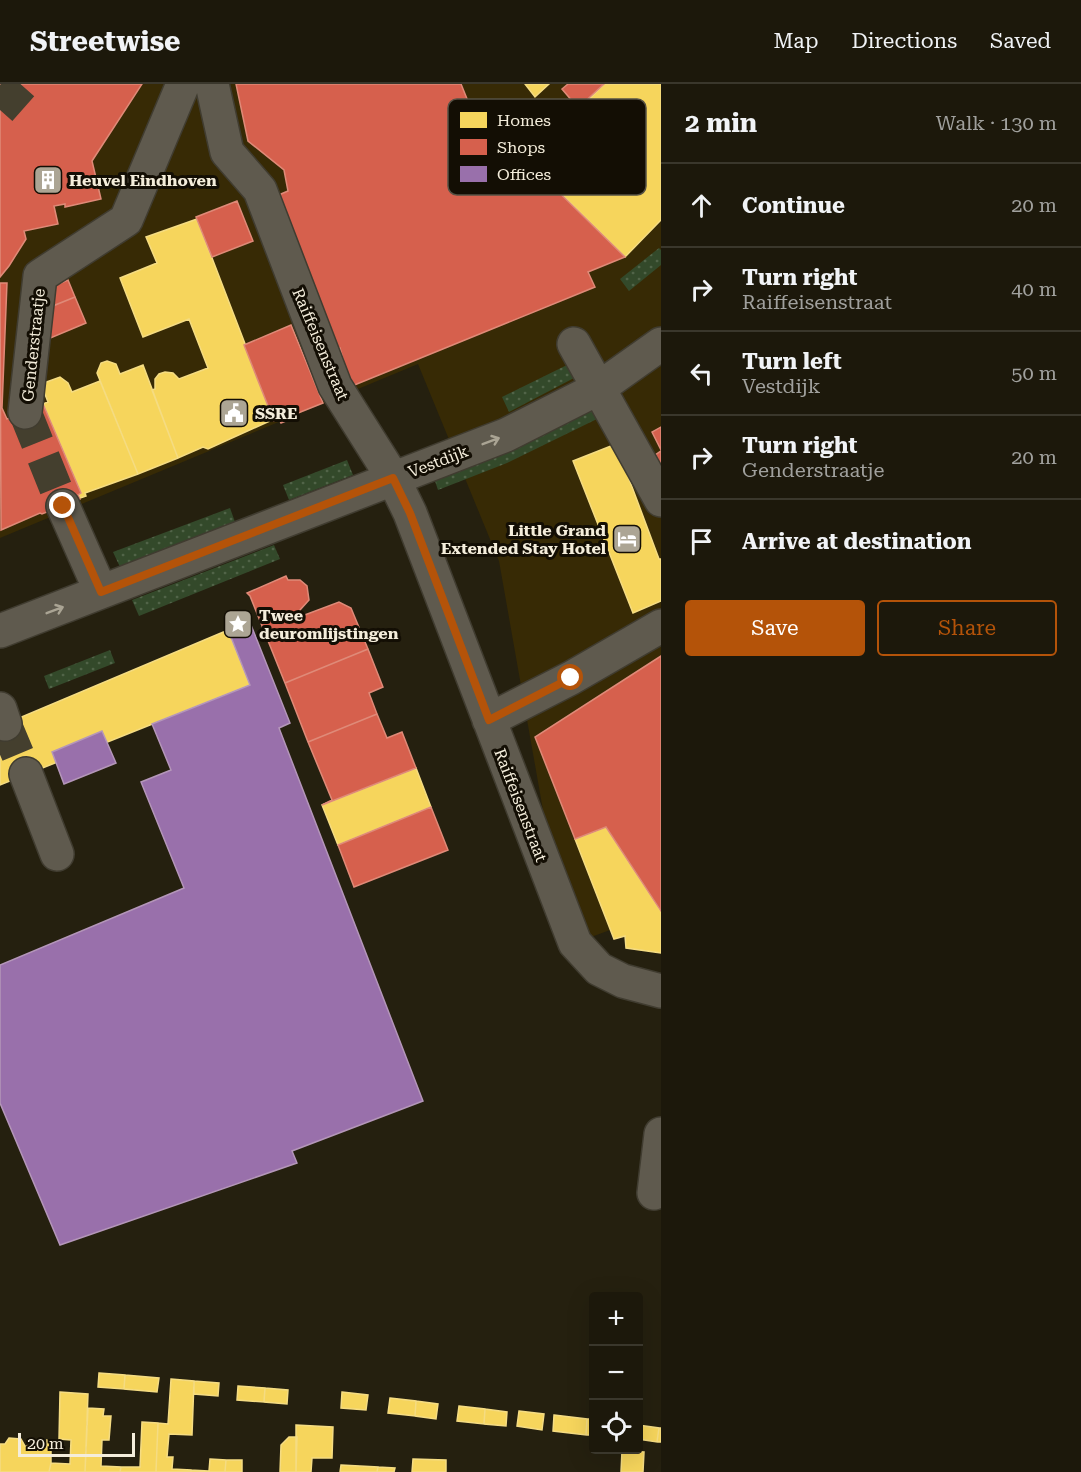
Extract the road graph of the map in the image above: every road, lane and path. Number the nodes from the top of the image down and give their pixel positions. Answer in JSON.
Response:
{"nodes":[{"id":1,"x":183,"y":84,"type":"edge"},
{"id":2,"x":212,"y":84,"type":"edge"},
{"id":3,"x":574,"y":344,"type":"dead end"},
{"id":4,"x":661,"y":344,"type":"edge"},
{"id":5,"x":599,"y":388,"type":"junction"},
{"id":6,"x":26,"y":412,"type":"tunnel mouth"},
{"id":7,"x":393,"y":478,"type":"junction"},
{"id":8,"x":661,"y":500,"type":"edge"},
{"id":9,"x":63,"y":506,"type":"tunnel mouth"},
{"id":10,"x":101,"y":592,"type":"junction"},
{"id":11,"x":661,"y":626,"type":"edge"},
{"id":12,"x":0,"y":631,"type":"edge"},
{"id":13,"x":489,"y":720,"type":"junction"},
{"id":14,"x":26,"y":774,"type":"tunnel mouth"},
{"id":15,"x":57,"y":854,"type":"dead end"},
{"id":16,"x":661,"y":991,"type":"edge"},
{"id":17,"x":661,"y":1134,"type":"edge"},
{"id":18,"x":654,"y":1193,"type":"dead end"}],
"edges":[{"from":1,"to":6,"type":"street","name":"Genderstraatje"},
{"from":2,"to":7,"type":"street","name":"Raiffeisenstraat"},
{"from":3,"to":5,"type":"street"},
{"from":4,"to":5,"type":"street","name":"Vestdijk"},
{"from":7,"to":5,"type":"street","name":"Vestdijk","one_way":true},
{"from":5,"to":8,"type":"street"},
{"from":7,"to":10,"type":"street","name":"Vestdijk"},
{"from":7,"to":13,"type":"street","name":"Raiffeisenstraat"},
{"from":9,"to":10,"type":"street"},
{"from":12,"to":10,"type":"street","name":"Vestdijk","one_way":true},
{"from":11,"to":13,"type":"street"},
{"from":13,"to":16,"type":"street","name":"Raiffeisenstraat"},
{"from":14,"to":15,"type":"street"},
{"from":17,"to":18,"type":"street"}]}
